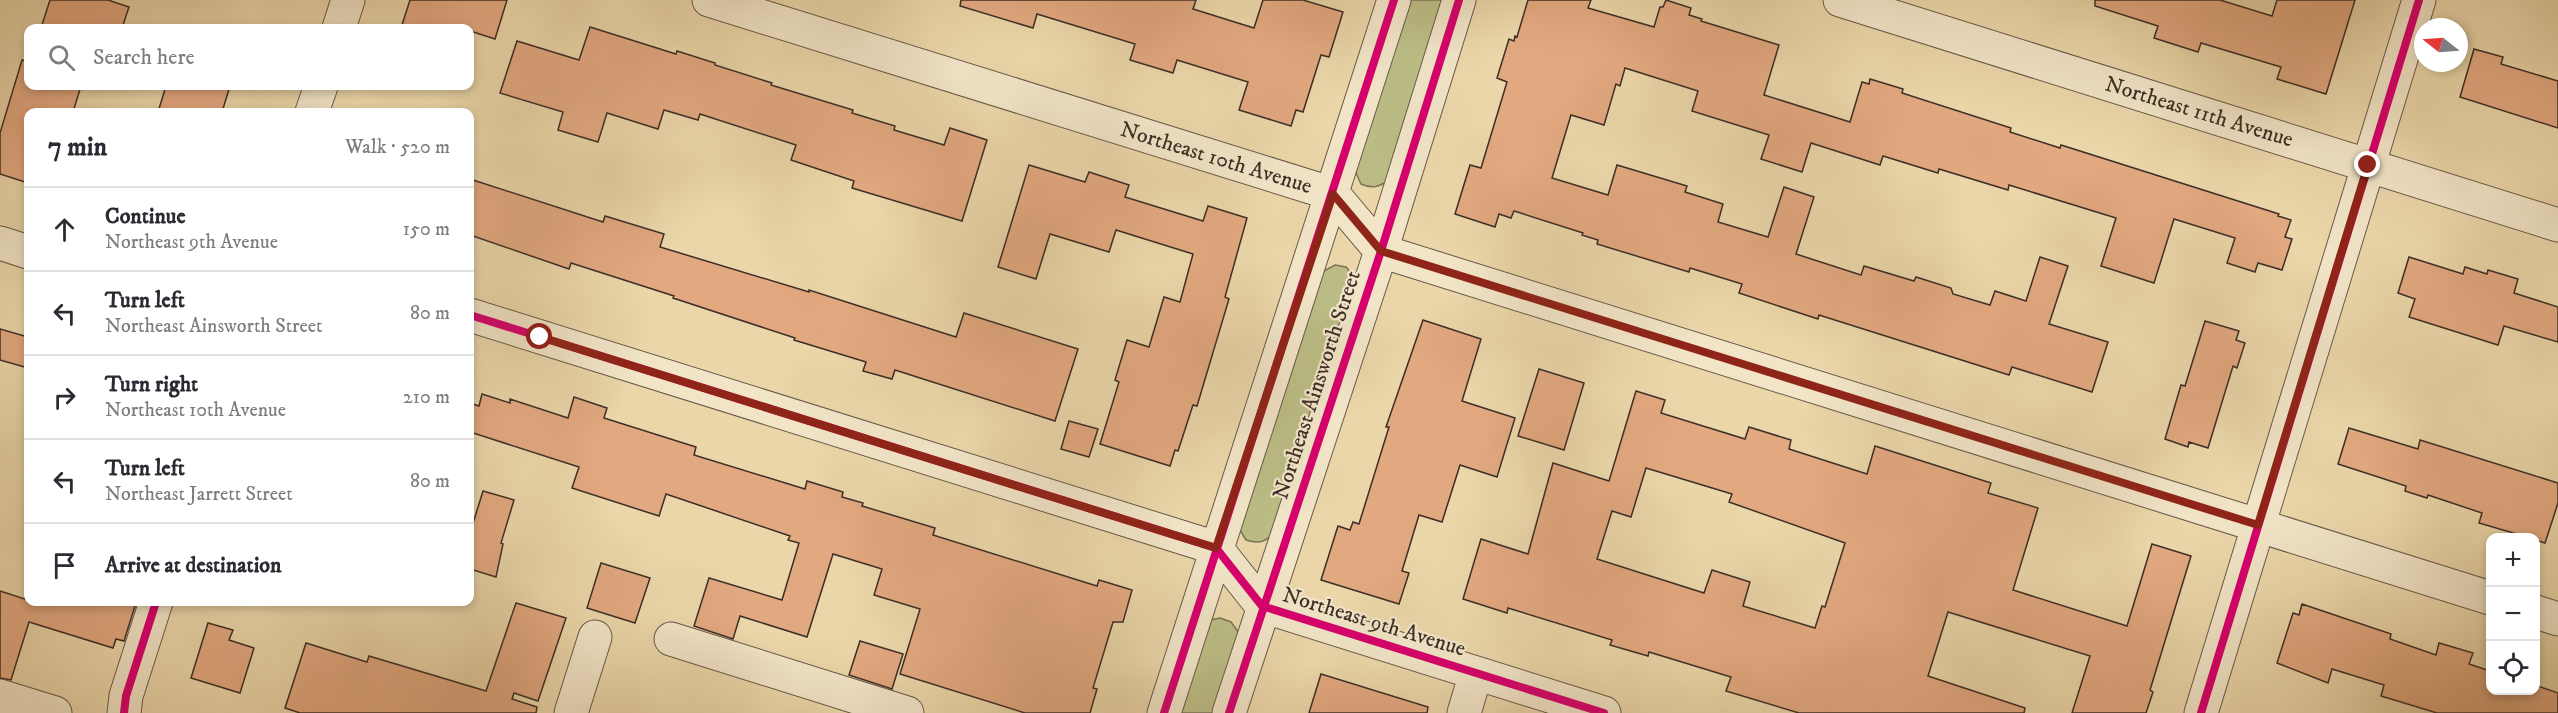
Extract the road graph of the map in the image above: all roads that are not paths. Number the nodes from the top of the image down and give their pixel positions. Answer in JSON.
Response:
{"nodes":[{"id":1,"x":348,"y":0,"type":"edge"},
{"id":2,"x":709,"y":0,"type":"edge"},
{"id":3,"x":1394,"y":0,"type":"edge"},
{"id":4,"x":1459,"y":0,"type":"edge"},
{"id":5,"x":1840,"y":0,"type":"edge"},
{"id":6,"x":2419,"y":0,"type":"edge"},
{"id":7,"x":340,"y":24,"type":"edge"},
{"id":8,"x":320,"y":90,"type":"edge"},
{"id":9,"x":313,"y":108,"type":"edge"},
{"id":10,"x":2368,"y":165,"type":"junction"},
{"id":11,"x":1333,"y":194,"type":"junction"},
{"id":12,"x":2558,"y":225,"type":"edge"},
{"id":13,"x":0,"y":243,"type":"edge"},
{"id":14,"x":24,"y":251,"type":"edge"},
{"id":15,"x":1381,"y":251,"type":"junction"},
{"id":16,"x":474,"y":316,"type":"edge"},
{"id":17,"x":2258,"y":525,"type":"junction"},
{"id":18,"x":1216,"y":548,"type":"junction"},
{"id":19,"x":2486,"y":597,"type":"edge"},
{"id":20,"x":155,"y":606,"type":"edge"},
{"id":21,"x":1262,"y":606,"type":"junction"},
{"id":22,"x":2540,"y":614,"type":"edge"},
{"id":23,"x":2558,"y":619,"type":"edge"},
{"id":24,"x":595,"y":637,"type":"dead end"},
{"id":25,"x":671,"y":639,"type":"dead end"},
{"id":26,"x":1476,"y":673,"type":"junction"},
{"id":27,"x":0,"y":696,"type":"edge"},
{"id":28,"x":55,"y":713,"type":"edge"},
{"id":29,"x":124,"y":713,"type":"edge"},
{"id":30,"x":571,"y":713,"type":"edge"},
{"id":31,"x":907,"y":713,"type":"edge"},
{"id":32,"x":1164,"y":713,"type":"edge"},
{"id":33,"x":1229,"y":713,"type":"edge"},
{"id":34,"x":1464,"y":713,"type":"edge"},
{"id":35,"x":1605,"y":713,"type":"edge"},
{"id":36,"x":2201,"y":713,"type":"edge"}],
"edges":[{"from":1,"to":7,"type":"street"},
{"from":2,"to":11,"type":"street","name":"Northeast 10th Avenue"},
{"from":3,"to":11,"type":"street","name":"Northeast Ainsworth Street"},
{"from":4,"to":15,"type":"street","name":"Northeast Ainsworth Street"},
{"from":5,"to":10,"type":"street","name":"Northeast 11th Avenue"},
{"from":6,"to":10,"type":"street"},
{"from":8,"to":9,"type":"street"},
{"from":10,"to":12,"type":"street","name":"Northeast 11th Avenue"},
{"from":10,"to":17,"type":"street"},
{"from":11,"to":15,"type":"street","name":"Northeast 10th Avenue"},
{"from":11,"to":18,"type":"street","name":"Northeast Ainsworth Street"},
{"from":13,"to":14,"type":"street"},
{"from":15,"to":17,"type":"street"},
{"from":15,"to":21,"type":"street","name":"Northeast Ainsworth Street"},
{"from":16,"to":18,"type":"street"},
{"from":17,"to":19,"type":"street"},
{"from":17,"to":36,"type":"street"},
{"from":18,"to":21,"type":"street","name":"Northeast 9th Avenue"},
{"from":18,"to":32,"type":"street","name":"Northeast Ainsworth Street"},
{"from":20,"to":29,"type":"street"},
{"from":21,"to":26,"type":"street","name":"Northeast 9th Avenue"},
{"from":21,"to":33,"type":"street","name":"Northeast Ainsworth Street"},
{"from":22,"to":23,"type":"street"},
{"from":24,"to":30,"type":"street"},
{"from":25,"to":31,"type":"street"},
{"from":26,"to":34,"type":"street"},
{"from":26,"to":35,"type":"street","name":"Northeast 9th Avenue"},
{"from":27,"to":28,"type":"street"}]}
